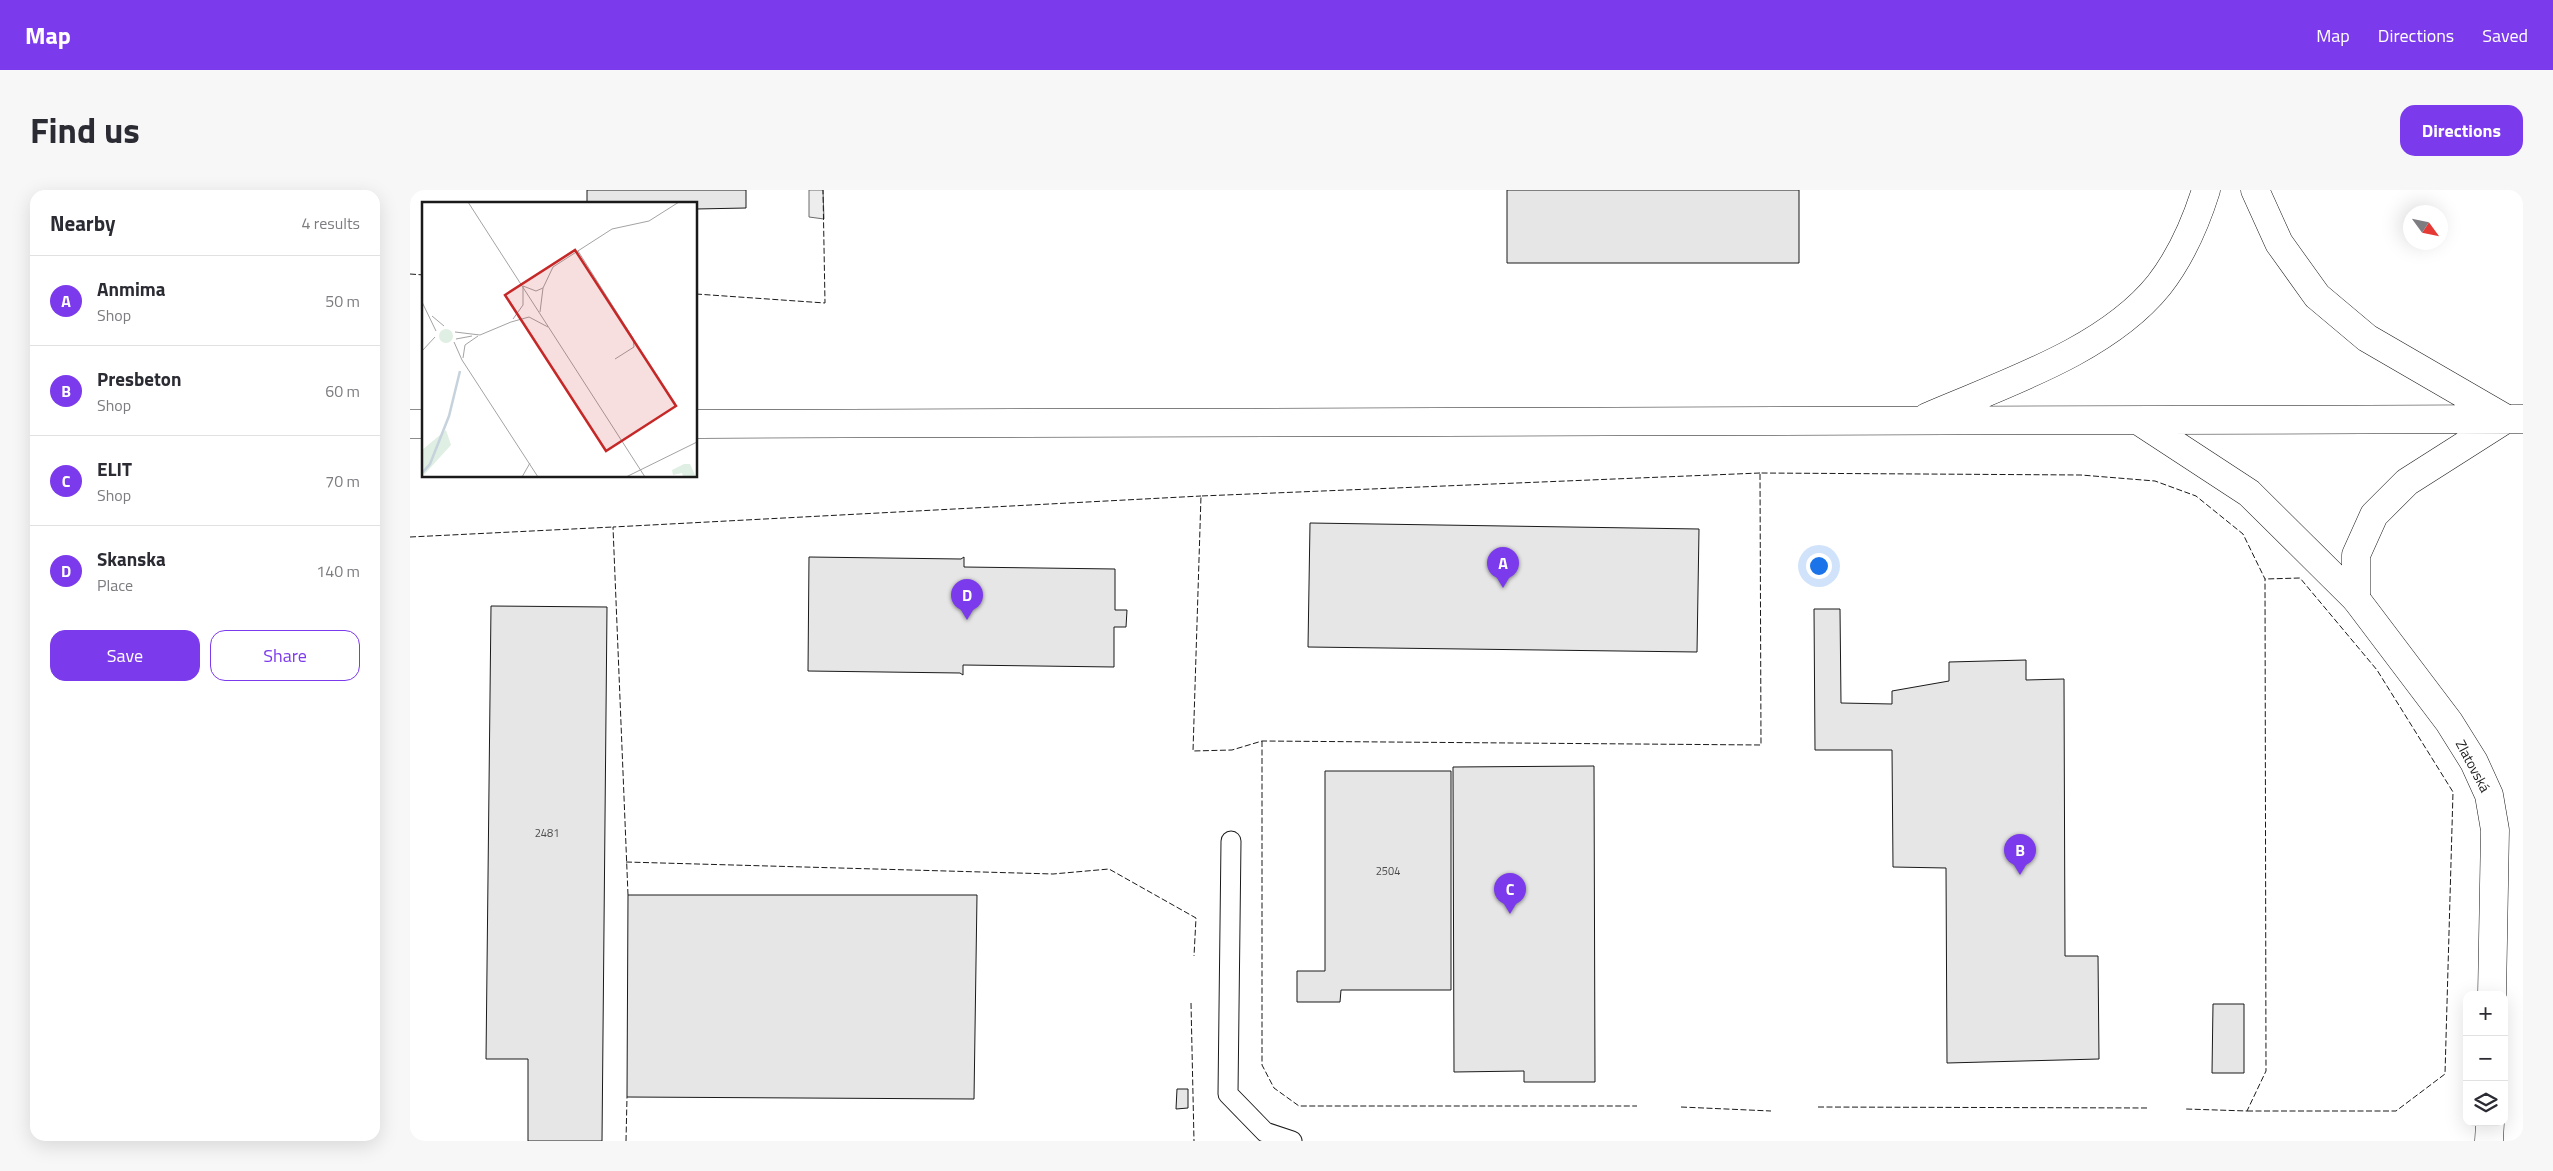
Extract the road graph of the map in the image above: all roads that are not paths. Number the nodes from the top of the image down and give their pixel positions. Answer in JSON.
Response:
{"nodes":[{"id":1,"x":2206,"y":190,"type":"edge"},
{"id":2,"x":2255,"y":190,"type":"edge"},
{"id":3,"x":2515,"y":419,"type":"edge"},
{"id":4,"x":1918,"y":421,"type":"junction"},
{"id":5,"x":2139,"y":421,"type":"junction"},
{"id":6,"x":698,"y":424,"type":"edge"},
{"id":7,"x":2356,"y":599,"type":"junction"},
{"id":8,"x":1231,"y":841,"type":"dead end"},
{"id":9,"x":2492,"y":991,"type":"edge"},
{"id":10,"x":2490,"y":1126,"type":"edge"},
{"id":11,"x":1292,"y":1141,"type":"edge"},
{"id":12,"x":2490,"y":1141,"type":"edge"}],
"edges":[{"from":1,"to":4,"type":"main road"},
{"from":2,"to":3,"type":"main road"},
{"from":3,"to":5,"type":"main road"},
{"from":3,"to":7,"type":"main road"},
{"from":4,"to":5,"type":"main road"},
{"from":4,"to":6,"type":"main road"},
{"from":5,"to":7,"type":"main road","name":"Zlatovská"},
{"from":7,"to":9,"type":"main road","name":"Zlatovská"},
{"from":8,"to":11,"type":"lane"},
{"from":10,"to":12,"type":"main road"}]}
